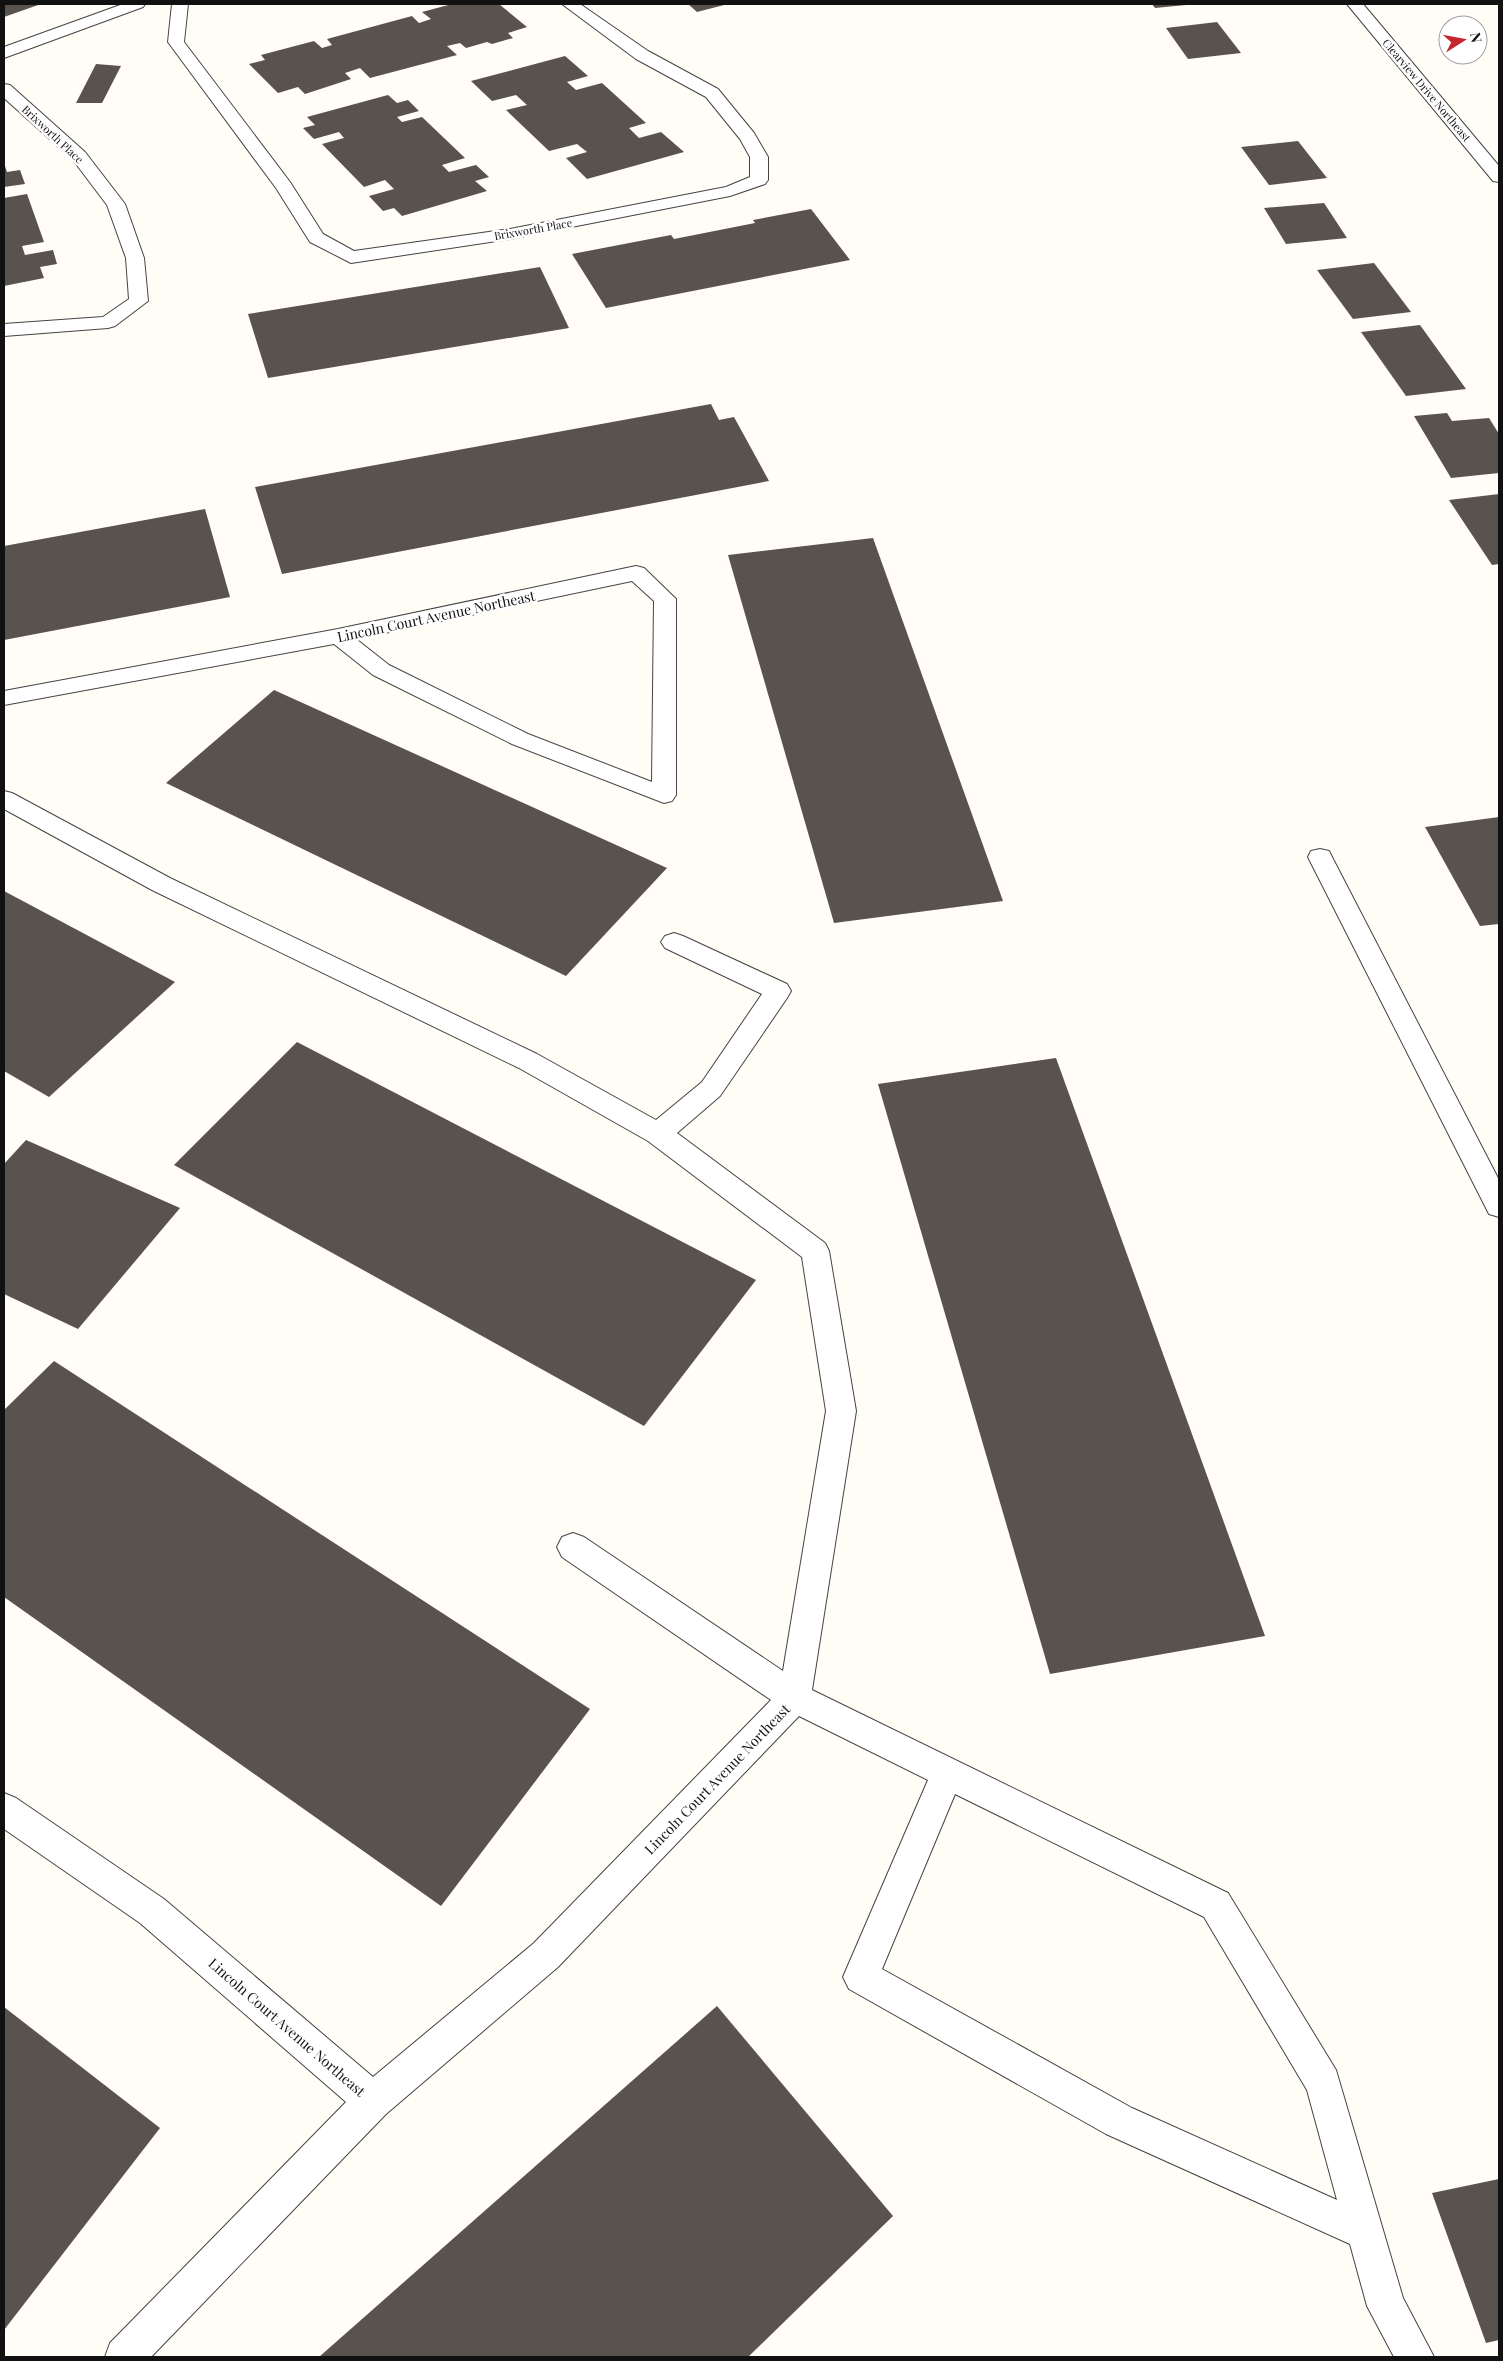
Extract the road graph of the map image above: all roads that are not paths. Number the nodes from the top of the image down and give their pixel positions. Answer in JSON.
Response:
{"nodes":[{"id":1,"x":137,"y":4,"type":"edge"},
{"id":2,"x":180,"y":4,"type":"edge"},
{"id":3,"x":570,"y":4,"type":"edge"},
{"id":4,"x":1355,"y":4,"type":"edge"},
{"id":5,"x":4,"y":53,"type":"edge"},
{"id":6,"x":4,"y":89,"type":"edge"},
{"id":7,"x":1499,"y":177,"type":"edge"},
{"id":8,"x":4,"y":330,"type":"edge"},
{"id":9,"x":338,"y":636,"type":"junction"},
{"id":10,"x":4,"y":698,"type":"edge"},
{"id":11,"x":4,"y":799,"type":"edge"},
{"id":12,"x":1320,"y":857,"type":"dead end"},
{"id":13,"x":674,"y":942,"type":"dead end"},
{"id":14,"x":658,"y":1134,"type":"junction"},
{"id":15,"x":1499,"y":1206,"type":"edge"},
{"id":16,"x":573,"y":1547,"type":"dead end"},
{"id":17,"x":795,"y":1698,"type":"junction"},
{"id":18,"x":948,"y":1772,"type":"junction"},
{"id":19,"x":4,"y":1809,"type":"edge"},
{"id":20,"x":373,"y":2101,"type":"junction"},
{"id":21,"x":1365,"y":2232,"type":"junction"},
{"id":22,"x":124,"y":2357,"type":"edge"},
{"id":23,"x":1415,"y":2357,"type":"edge"}],
"edges":[{"from":1,"to":5,"type":"street"},
{"from":2,"to":3,"type":"street","name":"Brixworth Place"},
{"from":4,"to":7,"type":"street","name":"Clearview Drive Northeast"},
{"from":6,"to":8,"type":"street","name":"Brixworth Place"},
{"from":9,"to":9,"type":"street","name":"Lincoln Court Avenue Northeast"},
{"from":9,"to":10,"type":"street","name":"Lincoln Court Avenue Northeast"},
{"from":11,"to":14,"type":"street","name":"Lincoln Court Avenue Northeast"},
{"from":12,"to":15,"type":"street"},
{"from":13,"to":14,"type":"street"},
{"from":14,"to":17,"type":"street","name":"Lincoln Court Avenue Northeast"},
{"from":16,"to":17,"type":"street"},
{"from":17,"to":18,"type":"street"},
{"from":17,"to":20,"type":"street","name":"Lincoln Court Avenue Northeast"},
{"from":18,"to":21,"type":"street"},
{"from":18,"to":21,"type":"street"},
{"from":19,"to":20,"type":"street","name":"Lincoln Court Avenue Northeast"},
{"from":20,"to":22,"type":"street"},
{"from":21,"to":23,"type":"street"}]}
